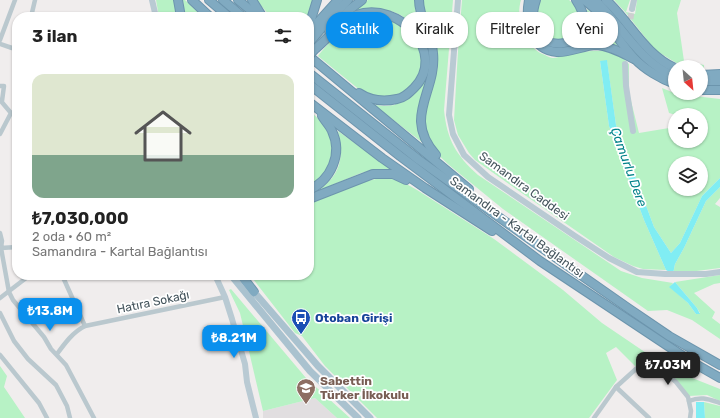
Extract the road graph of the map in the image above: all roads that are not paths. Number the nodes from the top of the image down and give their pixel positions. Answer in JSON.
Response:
{"nodes":[{"id":1,"x":15,"y":0,"type":"edge"},
{"id":2,"x":35,"y":0,"type":"edge"},
{"id":3,"x":152,"y":0,"type":"edge"},
{"id":4,"x":178,"y":0,"type":"edge"},
{"id":5,"x":192,"y":0,"type":"edge"},
{"id":6,"x":209,"y":0,"type":"edge"},
{"id":7,"x":223,"y":0,"type":"edge"},
{"id":8,"x":238,"y":0,"type":"edge"},
{"id":9,"x":252,"y":0,"type":"edge"},
{"id":10,"x":317,"y":0,"type":"edge"},
{"id":11,"x":338,"y":0,"type":"edge"},
{"id":12,"x":348,"y":0,"type":"edge"},
{"id":13,"x":362,"y":0,"type":"edge"},
{"id":14,"x":419,"y":0,"type":"edge"},
{"id":15,"x":458,"y":0,"type":"edge"},
{"id":16,"x":529,"y":0,"type":"edge"},
{"id":17,"x":536,"y":0,"type":"edge"},
{"id":18,"x":576,"y":0,"type":"edge"},
{"id":19,"x":584,"y":0,"type":"edge"},
{"id":20,"x":595,"y":0,"type":"edge"},
{"id":21,"x":606,"y":0,"type":"edge"},
{"id":22,"x":634,"y":0,"type":"edge"},
{"id":23,"x":632,"y":9,"type":"tunnel mouth"},
{"id":24,"x":32,"y":12,"type":"edge"},
{"id":25,"x":155,"y":12,"type":"edge"},
{"id":26,"x":180,"y":12,"type":"edge"},
{"id":27,"x":205,"y":12,"type":"edge"},
{"id":28,"x":223,"y":12,"type":"edge"},
{"id":29,"x":237,"y":12,"type":"edge"},
{"id":30,"x":253,"y":12,"type":"edge"},
{"id":31,"x":259,"y":12,"type":"edge"},
{"id":32,"x":313,"y":12,"type":"edge"},
{"id":33,"x":314,"y":26,"type":"edge"},
{"id":34,"x":314,"y":37,"type":"edge"},
{"id":35,"x":0,"y":40,"type":"edge"},
{"id":36,"x":0,"y":44,"type":"edge"},
{"id":37,"x":12,"y":48,"type":"edge"},
{"id":38,"x":314,"y":50,"type":"edge"},
{"id":39,"x":314,"y":51,"type":"edge"},
{"id":40,"x":314,"y":57,"type":"edge"},
{"id":41,"x":634,"y":59,"type":"junction"},
{"id":42,"x":625,"y":64,"type":"dead end"},
{"id":43,"x":668,"y":65,"type":"edge"},
{"id":44,"x":668,"y":72,"type":"edge"},
{"id":45,"x":720,"y":74,"type":"edge"},
{"id":46,"x":708,"y":75,"type":"edge"},
{"id":47,"x":314,"y":77,"type":"edge"},
{"id":48,"x":336,"y":79,"type":"junction"},
{"id":49,"x":668,"y":80,"type":"edge"},
{"id":50,"x":708,"y":81,"type":"edge"},
{"id":51,"x":720,"y":81,"type":"edge"},
{"id":52,"x":0,"y":86,"type":"edge"},
{"id":53,"x":314,"y":88,"type":"edge"},
{"id":54,"x":708,"y":90,"type":"edge"},
{"id":55,"x":720,"y":90,"type":"edge"},
{"id":56,"x":1,"y":100,"type":"edge"},
{"id":57,"x":314,"y":106,"type":"edge"},
{"id":58,"x":314,"y":108,"type":"edge"},
{"id":59,"x":11,"y":113,"type":"joint"},
{"id":60,"x":633,"y":131,"type":"dead end"},
{"id":61,"x":0,"y":134,"type":"edge"},
{"id":62,"x":459,"y":181,"type":"junction"},
{"id":63,"x":314,"y":187,"type":"edge"},
{"id":64,"x":425,"y":188,"type":"junction"},
{"id":65,"x":314,"y":197,"type":"edge"},
{"id":66,"x":0,"y":233,"type":"edge"},
{"id":67,"x":535,"y":243,"type":"junction"},
{"id":68,"x":12,"y":247,"type":"edge"},
{"id":69,"x":1,"y":248,"type":"junction"},
{"id":70,"x":540,"y":261,"type":"junction"},
{"id":71,"x":720,"y":272,"type":"edge"},
{"id":72,"x":24,"y":280,"type":"edge"},
{"id":73,"x":64,"y":280,"type":"edge"},
{"id":74,"x":217,"y":280,"type":"edge"},
{"id":75,"x":235,"y":280,"type":"edge"},
{"id":76,"x":245,"y":280,"type":"edge"},
{"id":77,"x":249,"y":280,"type":"edge"},
{"id":78,"x":9,"y":292,"type":"junction"},
{"id":79,"x":254,"y":292,"type":"junction"},
{"id":80,"x":225,"y":297,"type":"junction"},
{"id":81,"x":0,"y":298,"type":"edge"},
{"id":82,"x":0,"y":313,"type":"edge"},
{"id":83,"x":85,"y":326,"type":"junction"},
{"id":84,"x":57,"y":354,"type":"junction"},
{"id":85,"x":0,"y":355,"type":"edge"},
{"id":86,"x":720,"y":365,"type":"edge"},
{"id":87,"x":720,"y":378,"type":"edge"},
{"id":88,"x":616,"y":387,"type":"junction"},
{"id":89,"x":689,"y":400,"type":"junction"},
{"id":90,"x":720,"y":403,"type":"edge"},
{"id":91,"x":47,"y":418,"type":"edge"},
{"id":92,"x":70,"y":418,"type":"edge"},
{"id":93,"x":94,"y":418,"type":"edge"},
{"id":94,"x":256,"y":418,"type":"edge"},
{"id":95,"x":358,"y":418,"type":"edge"},
{"id":96,"x":370,"y":418,"type":"edge"},
{"id":97,"x":594,"y":418,"type":"edge"},
{"id":98,"x":649,"y":418,"type":"edge"},
{"id":99,"x":690,"y":418,"type":"edge"}],
"edges":[{"from":1,"to":35,"type":"street"},
{"from":2,"to":24,"type":"street"},
{"from":3,"to":25,"type":"street"},
{"from":4,"to":26,"type":"highway"},
{"from":5,"to":27,"type":"highway"},
{"from":6,"to":28,"type":"highway"},
{"from":7,"to":29,"type":"highway"},
{"from":8,"to":30,"type":"highway"},
{"from":9,"to":31,"type":"highway"},
{"from":10,"to":32,"type":"highway"},
{"from":11,"to":33,"type":"highway"},
{"from":12,"to":34,"type":"highway"},
{"from":13,"to":38,"type":"highway"},
{"from":14,"to":62,"type":"highway"},
{"from":15,"to":71,"type":"street","name":"Samandıra Caddesi"},
{"from":16,"to":41,"type":"highway"},
{"from":17,"to":18,"type":"highway"},
{"from":19,"to":41,"type":"highway"},
{"from":20,"to":44,"type":"highway"},
{"from":21,"to":43,"type":"highway"},
{"from":22,"to":23,"type":"street"},
{"from":36,"to":37,"type":"street"},
{"from":39,"to":48,"type":"highway"},
{"from":40,"to":48,"type":"highway"},
{"from":41,"to":49,"type":"highway"},
{"from":42,"to":60,"type":"street"},
{"from":45,"to":46,"type":"highway"},
{"from":47,"to":67,"type":"highway","name":"Samandıra - Kartal Bağlantısı"},
{"from":48,"to":62,"type":"highway"},
{"from":50,"to":51,"type":"highway"},
{"from":52,"to":56,"type":"street"},
{"from":53,"to":70,"type":"highway","name":"Samandıra - Kartal Bağlantısı"},
{"from":54,"to":55,"type":"highway"},
{"from":56,"to":59,"type":"street"},
{"from":57,"to":64,"type":"highway"},
{"from":58,"to":63,"type":"highway"},
{"from":59,"to":61,"type":"street"},
{"from":62,"to":67,"type":"highway"},
{"from":64,"to":65,"type":"highway"},
{"from":64,"to":70,"type":"highway"},
{"from":66,"to":69,"type":"street"},
{"from":67,"to":86,"type":"highway","name":"Samandıra - Kartal Bağlantısı"},
{"from":68,"to":69,"type":"street"},
{"from":69,"to":78,"type":"street"},
{"from":70,"to":87,"type":"highway","name":"Samandıra - Kartal Bağlantısı"},
{"from":72,"to":78,"type":"street"},
{"from":73,"to":83,"type":"street"},
{"from":74,"to":80,"type":"street"},
{"from":75,"to":95,"type":"main road"},
{"from":76,"to":79,"type":"highway"},
{"from":77,"to":79,"type":"highway"},
{"from":78,"to":81,"type":"street"},
{"from":78,"to":84,"type":"street"},
{"from":79,"to":96,"type":"main road"},
{"from":80,"to":83,"type":"street","name":"Hatıra Sokağı"},
{"from":80,"to":94,"type":"street"},
{"from":82,"to":92,"type":"street"},
{"from":83,"to":84,"type":"street"},
{"from":84,"to":93,"type":"street"},
{"from":85,"to":91,"type":"street"},
{"from":88,"to":89,"type":"street"},
{"from":88,"to":97,"type":"street"},
{"from":88,"to":98,"type":"street"},
{"from":89,"to":90,"type":"street"},
{"from":89,"to":99,"type":"street"}]}
